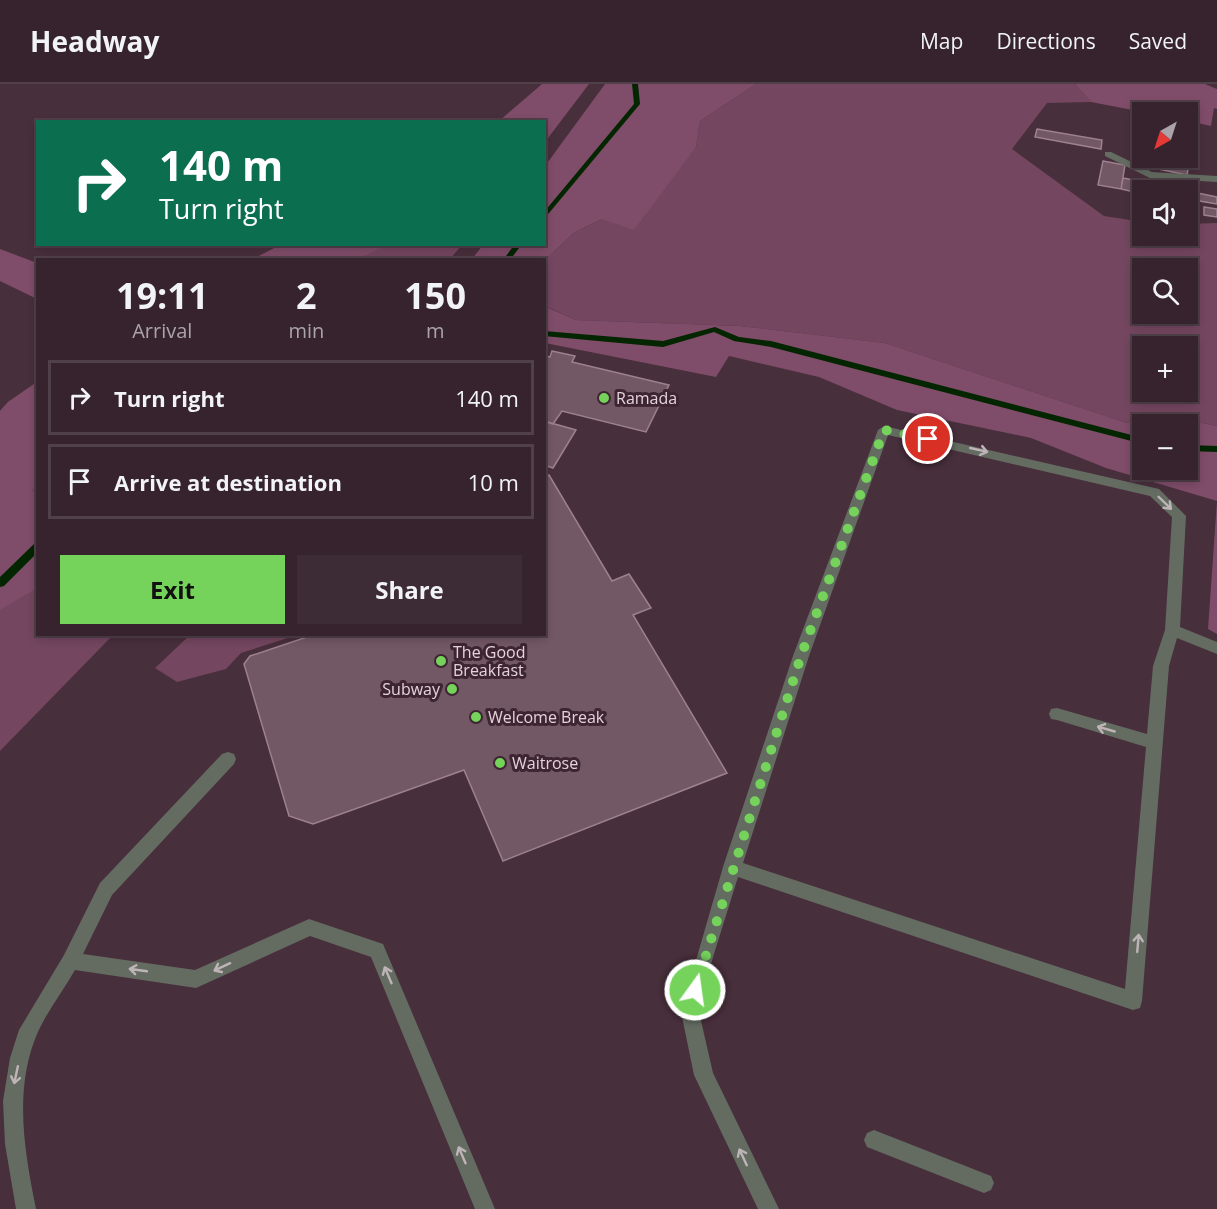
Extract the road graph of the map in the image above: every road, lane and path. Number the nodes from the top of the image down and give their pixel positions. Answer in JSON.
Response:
{"nodes":[{"id":1,"x":1108,"y":154,"type":"dead end"},
{"id":2,"x":1217,"y":179,"type":"edge"},
{"id":3,"x":1172,"y":630,"type":"junction"},
{"id":4,"x":1217,"y":648,"type":"edge"},
{"id":5,"x":1057,"y":714,"type":"dead end"},
{"id":6,"x":1155,"y":743,"type":"junction"},
{"id":7,"x":228,"y":759,"type":"dead end"},
{"id":8,"x":732,"y":867,"type":"junction"},
{"id":9,"x":70,"y":962,"type":"junction"},
{"id":10,"x":874,"y":1140,"type":"dead end"},
{"id":11,"x":984,"y":1183,"type":"dead end"},
{"id":12,"x":26,"y":1209,"type":"edge"},
{"id":13,"x":485,"y":1209,"type":"edge"},
{"id":14,"x":768,"y":1209,"type":"edge"}],
"edges":[{"from":1,"to":2,"type":"lane"},
{"from":3,"to":4,"type":"lane"},
{"from":3,"to":6,"type":"lane"},
{"from":8,"to":3,"type":"lane","one_way":true},
{"from":6,"to":5,"type":"lane","one_way":true},
{"from":8,"to":6,"type":"lane","one_way":true},
{"from":7,"to":9,"type":"lane"},
{"from":14,"to":8,"type":"lane","one_way":true},
{"from":9,"to":12,"type":"lane","one_way":true},
{"from":13,"to":9,"type":"lane","one_way":true},
{"from":10,"to":11,"type":"lane"}]}
